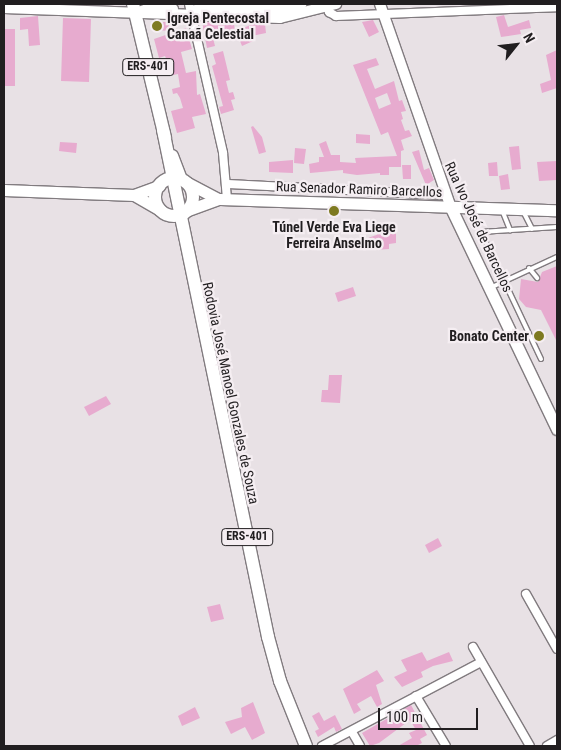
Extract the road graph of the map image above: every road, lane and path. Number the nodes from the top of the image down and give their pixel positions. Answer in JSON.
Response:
{"nodes":[{"id":1,"x":301,"y":4,"type":"edge"},
{"id":2,"x":330,"y":5,"type":"edge"},
{"id":3,"x":557,"y":7,"type":"edge"},
{"id":4,"x":4,"y":8,"type":"edge"},
{"id":5,"x":134,"y":8,"type":"edge"},
{"id":6,"x":381,"y":9,"type":"edge"},
{"id":7,"x":190,"y":10,"type":"edge"},
{"id":8,"x":163,"y":130,"type":"junction"},
{"id":9,"x":171,"y":182,"type":"junction"},
{"id":10,"x":228,"y":184,"type":"junction"},
{"id":11,"x":4,"y":190,"type":"edge"},
{"id":12,"x":445,"y":194,"type":"junction"},
{"id":13,"x":134,"y":195,"type":"junction"},
{"id":14,"x":223,"y":199,"type":"junction"},
{"id":15,"x":483,"y":207,"type":"junction"},
{"id":16,"x":451,"y":208,"type":"junction"},
{"id":17,"x":501,"y":208,"type":"junction"},
{"id":18,"x":522,"y":210,"type":"junction"},
{"id":19,"x":557,"y":210,"type":"edge"},
{"id":20,"x":163,"y":212,"type":"junction"},
{"id":21,"x":184,"y":212,"type":"junction"},
{"id":22,"x":557,"y":227,"type":"edge"},
{"id":23,"x":532,"y":229,"type":"junction"},
{"id":24,"x":510,"y":230,"type":"junction"},
{"id":25,"x":465,"y":233,"type":"junction"},
{"id":26,"x":187,"y":252,"type":"junction"},
{"id":27,"x":557,"y":257,"type":"edge"},
{"id":28,"x":529,"y":268,"type":"junction"},
{"id":29,"x":537,"y":278,"type":"dead end"},
{"id":30,"x":505,"y":282,"type":"junction"},
{"id":31,"x":491,"y":288,"type":"junction"},
{"id":32,"x":541,"y":360,"type":"dead end"},
{"id":33,"x":557,"y":429,"type":"edge"},
{"id":34,"x":526,"y":594,"type":"dead end"},
{"id":35,"x":473,"y":647,"type":"dead end"},
{"id":36,"x":557,"y":649,"type":"edge"},
{"id":37,"x":481,"y":662,"type":"junction"},
{"id":38,"x":416,"y":696,"type":"junction"},
{"id":39,"x":352,"y":732,"type":"junction"},
{"id":40,"x":557,"y":740,"type":"edge"},
{"id":41,"x":306,"y":746,"type":"edge"},
{"id":42,"x":322,"y":746,"type":"edge"},
{"id":43,"x":360,"y":746,"type":"edge"},
{"id":44,"x":446,"y":746,"type":"edge"},
{"id":45,"x":530,"y":746,"type":"edge"},
{"id":46,"x":546,"y":746,"type":"edge"}],
"edges":[{"from":1,"to":7,"type":"street"},
{"from":2,"to":6,"type":"street"},
{"from":2,"to":7,"type":"street"},
{"from":3,"to":6,"type":"street"},
{"from":4,"to":5,"type":"street"},
{"from":5,"to":7,"type":"street"},
{"from":5,"to":8,"type":"main road","number":"ERS-401"},
{"from":6,"to":12,"type":"street","name":"Rua Ivo José de Barcellos"},
{"from":7,"to":10,"type":"street"},
{"from":8,"to":9,"type":"main road"},
{"from":8,"to":9,"type":"main road"},
{"from":9,"to":13,"type":"main road"},
{"from":9,"to":14,"type":"main road","name":"Rua Senador Ramiro Barcellos"},
{"from":9,"to":20,"type":"main road"},
{"from":9,"to":21,"type":"main road"},
{"from":9,"to":21,"type":"main road"},
{"from":10,"to":12,"type":"street","name":"Rua Senador Ramiro Barcellos"},
{"from":10,"to":14,"type":"street"},
{"from":11,"to":13,"type":"main road"},
{"from":12,"to":16,"type":"street","name":"Rua Ivo José de Barcellos"},
{"from":13,"to":20,"type":"main road"},
{"from":14,"to":16,"type":"main road","name":"Rua Senador Ramiro Barcellos"},
{"from":14,"to":21,"type":"main road","name":"Rua Senador Ramiro Barcellos"},
{"from":15,"to":16,"type":"main road","name":"Rua Senador Ramiro Barcellos"},
{"from":15,"to":17,"type":"main road","name":"Rua Senador Ramiro Barcellos"},
{"from":15,"to":25,"type":"main road"},
{"from":16,"to":25,"type":"main road","name":"Rua Ivo José de Barcellos"},
{"from":17,"to":18,"type":"main road","name":"Rua Senador Ramiro Barcellos"},
{"from":17,"to":24,"type":"lane"},
{"from":18,"to":19,"type":"main road","name":"Rua Senador Ramiro Barcellos"},
{"from":18,"to":23,"type":"lane"},
{"from":20,"to":21,"type":"main road"},
{"from":20,"to":26,"type":"main road"},
{"from":21,"to":26,"type":"main road"},
{"from":22,"to":23,"type":"lane"},
{"from":23,"to":24,"type":"lane"},
{"from":24,"to":30,"type":"lane"},
{"from":25,"to":31,"type":"main road","name":"Rua Ivo José de Barcellos"},
{"from":26,"to":41,"type":"main road","name":"Rodovia José Manoel Gonzales de Souza","number":"ERS-401"},
{"from":27,"to":28,"type":"lane"},
{"from":28,"to":29,"type":"lane"},
{"from":28,"to":30,"type":"lane"},
{"from":30,"to":31,"type":"lane"},
{"from":30,"to":32,"type":"lane"},
{"from":31,"to":33,"type":"main road","name":"Rua Ivo José de Barcellos"},
{"from":34,"to":36,"type":"street"},
{"from":35,"to":37,"type":"street"},
{"from":37,"to":38,"type":"street"},
{"from":37,"to":45,"type":"street"},
{"from":38,"to":39,"type":"street"},
{"from":38,"to":44,"type":"street"},
{"from":39,"to":42,"type":"street"},
{"from":39,"to":43,"type":"street"},
{"from":40,"to":46,"type":"street"}]}
